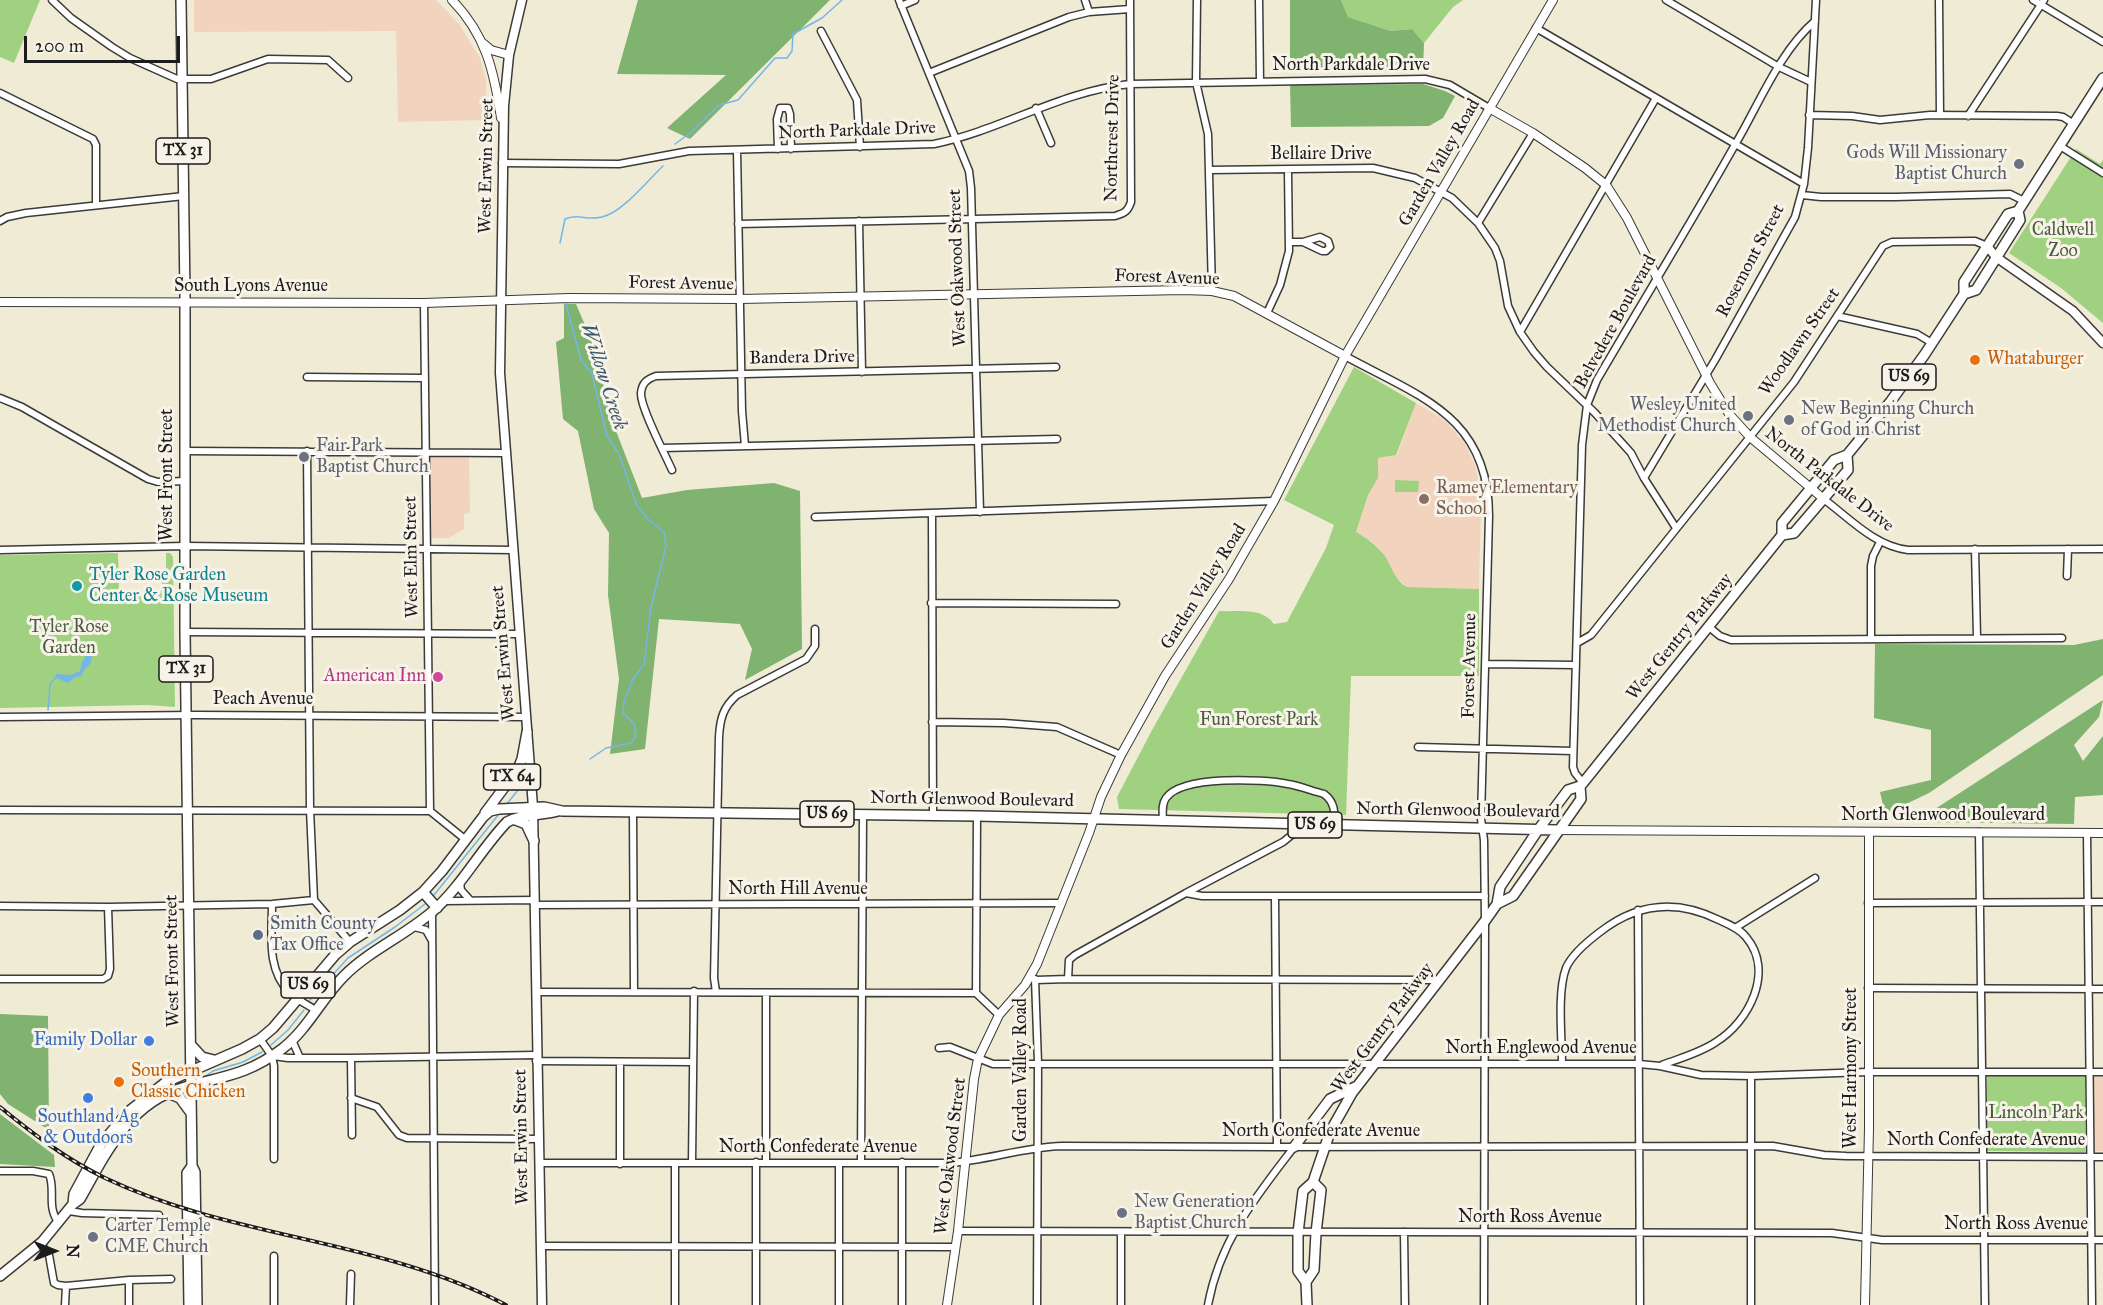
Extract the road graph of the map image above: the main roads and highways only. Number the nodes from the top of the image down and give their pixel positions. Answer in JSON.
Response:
{"nodes":[{"id":1,"x":182,"y":0,"type":"edge"},
{"id":2,"x":522,"y":0,"type":"edge"},
{"id":3,"x":2103,"y":78,"type":"edge"},
{"id":4,"x":2018,"y":211,"type":"junction"},
{"id":5,"x":1987,"y":246,"type":"junction"},
{"id":6,"x":1996,"y":257,"type":"junction"},
{"id":7,"x":1964,"y":294,"type":"junction"},
{"id":8,"x":2103,"y":343,"type":"edge"},
{"id":9,"x":1847,"y":455,"type":"junction"},
{"id":10,"x":1782,"y":536,"type":"junction"},
{"id":11,"x":527,"y":732,"type":"junction"},
{"id":12,"x":1582,"y":784,"type":"junction"},
{"id":13,"x":533,"y":811,"type":"junction"},
{"id":14,"x":483,"y":817,"type":"junction"},
{"id":15,"x":513,"y":819,"type":"junction"},
{"id":16,"x":1538,"y":830,"type":"junction"},
{"id":17,"x":1558,"y":830,"type":"junction"},
{"id":18,"x":534,"y":841,"type":"junction"},
{"id":19,"x":423,"y":892,"type":"junction"},
{"id":20,"x":1497,"y":904,"type":"junction"},
{"id":21,"x":438,"y":907,"type":"junction"},
{"id":22,"x":190,"y":1045,"type":"junction"},
{"id":23,"x":216,"y":1060,"type":"junction"},
{"id":24,"x":191,"y":1070,"type":"junction"},
{"id":25,"x":191,"y":1085,"type":"junction"},
{"id":26,"x":1357,"y":1086,"type":"junction"},
{"id":27,"x":168,"y":1093,"type":"junction"},
{"id":28,"x":191,"y":1113,"type":"junction"},
{"id":29,"x":1294,"y":1147,"type":"road end"},
{"id":30,"x":192,"y":1166,"type":"junction"},
{"id":31,"x":1313,"y":1182,"type":"junction"},
{"id":32,"x":71,"y":1207,"type":"junction"},
{"id":33,"x":0,"y":1276,"type":"edge"},
{"id":34,"x":1306,"y":1282,"type":"junction"},
{"id":35,"x":189,"y":1305,"type":"edge"},
{"id":36,"x":197,"y":1305,"type":"edge"},
{"id":37,"x":542,"y":1305,"type":"edge"},
{"id":38,"x":1307,"y":1305,"type":"edge"}],
"edges":[{"from":1,"to":22,"type":"main road","name":"West Front Street","number":"TX 31"},
{"from":2,"to":11,"type":"main road","name":"West Erwin Street","number":"TX 64"},
{"from":3,"to":4,"type":"main road","name":"West Gentry Parkway","number":"US 69"},
{"from":4,"to":5,"type":"main road","name":"West Gentry Parkway","number":"US 69"},
{"from":4,"to":6,"type":"main road","name":"West Gentry Parkway","number":"US 69"},
{"from":5,"to":6,"type":"main road"},
{"from":5,"to":7,"type":"main road","name":"West Gentry Parkway","number":"US 69"},
{"from":6,"to":7,"type":"main road","name":"West Gentry Parkway","number":"US 69"},
{"from":6,"to":8,"type":"main road"},
{"from":7,"to":9,"type":"main road","name":"West Gentry Parkway","number":"US 69"},
{"from":9,"to":10,"type":"main road","name":"West Gentry Parkway","number":"US 69"},
{"from":9,"to":10,"type":"main road","name":"West Gentry Parkway","number":"US 69"},
{"from":10,"to":12,"type":"main road","name":"West Gentry Parkway","number":"US 69"},
{"from":11,"to":13,"type":"main road","name":"West Erwin Street","number":"TX 64"},
{"from":11,"to":14,"type":"main road","number":"TX 64"},
{"from":12,"to":16,"type":"main road","name":"West Gentry Parkway","number":"US 69"},
{"from":12,"to":17,"type":"main road","name":"West Gentry Parkway","number":"US 69"},
{"from":13,"to":14,"type":"main road","number":"US 69"},
{"from":13,"to":15,"type":"main road","number":"US 69"},
{"from":13,"to":16,"type":"main road","name":"North Glenwood Boulevard","number":"US 69"},
{"from":13,"to":18,"type":"main road","name":"West Erwin Street"},
{"from":14,"to":19,"type":"main road","number":"US 69"},
{"from":15,"to":18,"type":"main road"},
{"from":15,"to":21,"type":"main road","number":"US 69"},
{"from":16,"to":17,"type":"main road","name":"North Glenwood Boulevard","number":"US 69"},
{"from":16,"to":20,"type":"main road","name":"West Gentry Parkway"},
{"from":17,"to":20,"type":"main road","name":"West Gentry Parkway"},
{"from":18,"to":37,"type":"main road","name":"West Erwin Street"},
{"from":19,"to":21,"type":"main road"},
{"from":19,"to":23,"type":"main road","number":"US 69"},
{"from":20,"to":26,"type":"main road","name":"West Gentry Parkway"},
{"from":21,"to":25,"type":"main road","number":"US 69"},
{"from":22,"to":23,"type":"main road"},
{"from":22,"to":24,"type":"main road","name":"West Front Street","number":"TX 31"},
{"from":23,"to":24,"type":"main road","number":"US 69"},
{"from":24,"to":25,"type":"main road","name":"West Front Street","number":"TX 31"},
{"from":24,"to":32,"type":"main road","number":"US 69"},
{"from":25,"to":27,"type":"main road","number":"US 69"},
{"from":25,"to":28,"type":"main road","name":"West Front Street","number":"TX 31"},
{"from":26,"to":29,"type":"main road"},
{"from":26,"to":31,"type":"main road","name":"West Gentry Parkway"},
{"from":27,"to":28,"type":"main road"},
{"from":27,"to":32,"type":"main road","number":"US 69"},
{"from":28,"to":30,"type":"main road","name":"West Front Street","number":"TX 31"},
{"from":30,"to":35,"type":"main road","name":"West Front Street","number":"TX 31"},
{"from":30,"to":36,"type":"main road","name":"West Front Street","number":"TX 31"},
{"from":31,"to":34,"type":"main road","name":"West Gentry Parkway"},
{"from":31,"to":34,"type":"main road","name":"West Gentry Parkway"},
{"from":32,"to":33,"type":"main road","number":"US 69"},
{"from":34,"to":38,"type":"main road","name":"West Gentry Parkway"}]}
